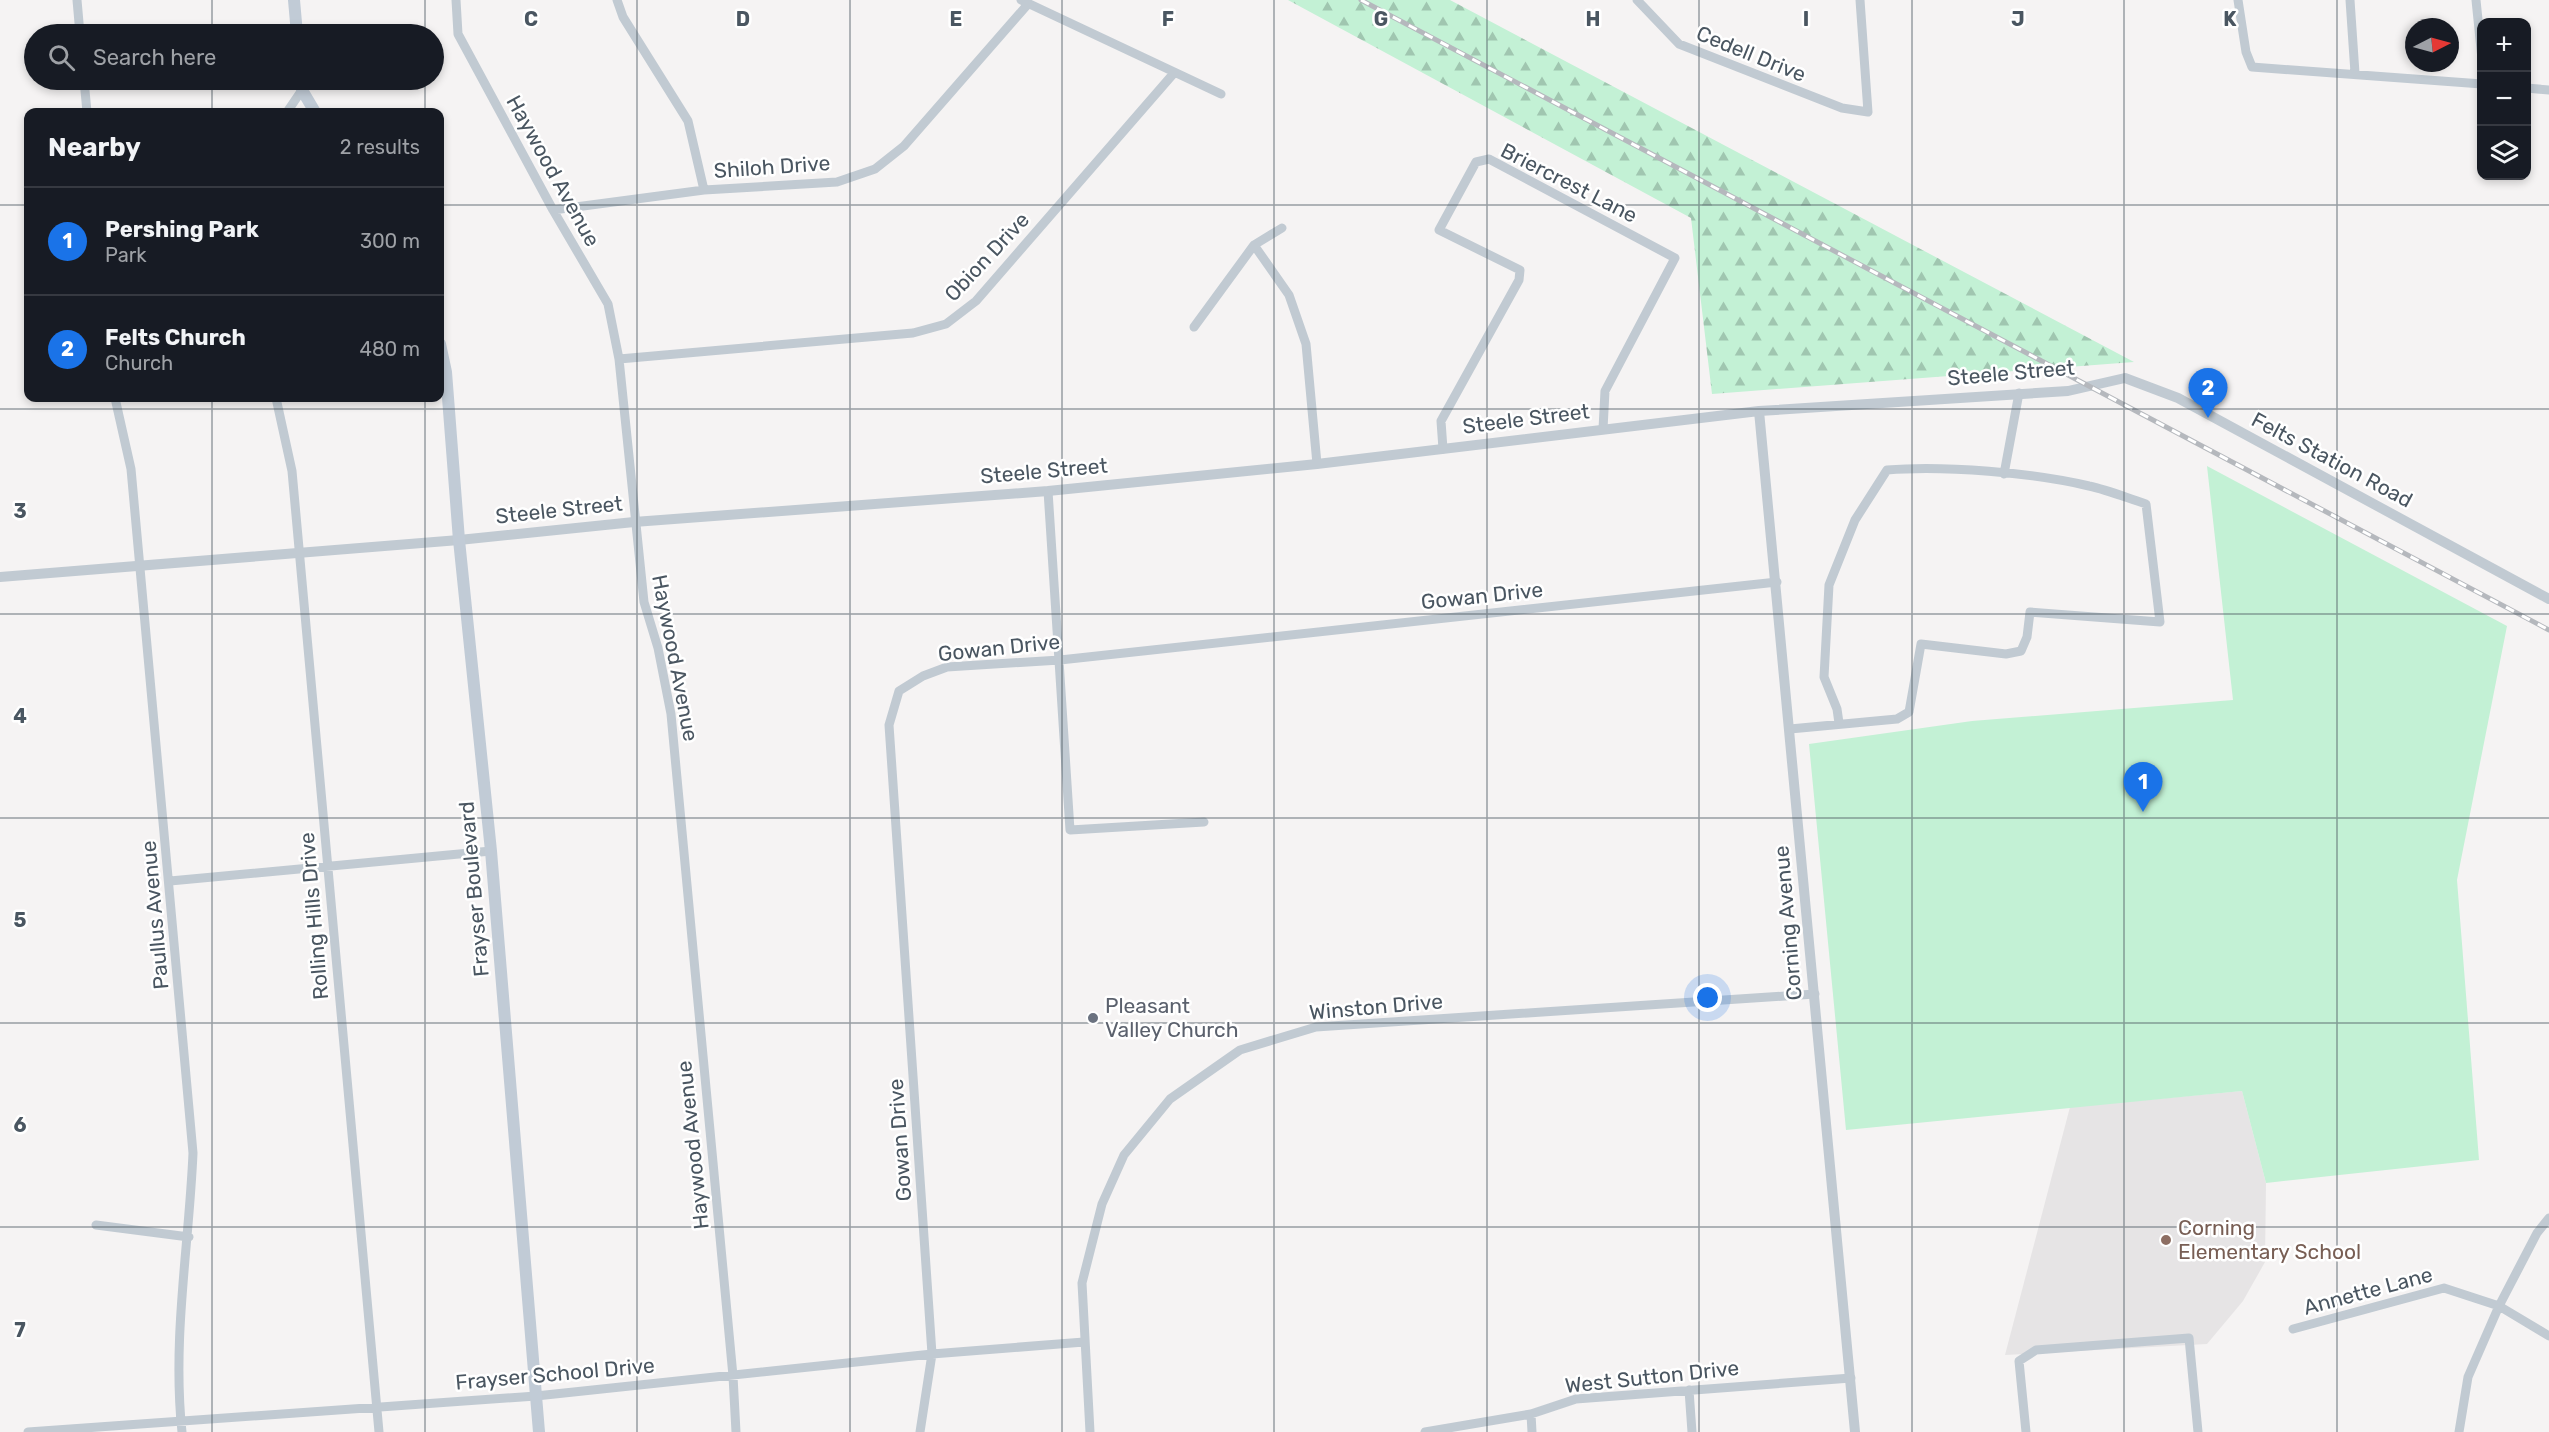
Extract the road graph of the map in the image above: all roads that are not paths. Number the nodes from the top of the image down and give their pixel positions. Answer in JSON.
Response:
{"nodes":[{"id":1,"x":77,"y":0,"type":"edge"},
{"id":2,"x":294,"y":0,"type":"edge"},
{"id":3,"x":456,"y":0,"type":"edge"},
{"id":4,"x":618,"y":0,"type":"edge"},
{"id":5,"x":1637,"y":0,"type":"edge"},
{"id":6,"x":1860,"y":0,"type":"edge"},
{"id":7,"x":2238,"y":0,"type":"edge"},
{"id":8,"x":2350,"y":0,"type":"edge"},
{"id":9,"x":2476,"y":0,"type":"edge"},
{"id":10,"x":1025,"y":2,"type":"edge"},
{"id":11,"x":2478,"y":18,"type":"edge"},
{"id":12,"x":79,"y":24,"type":"edge"},
{"id":13,"x":296,"y":24,"type":"edge"},
{"id":14,"x":1174,"y":73,"type":"junction"},
{"id":15,"x":2355,"y":73,"type":"junction"},
{"id":16,"x":2477,"y":84,"type":"edge"},
{"id":17,"x":2531,"y":88,"type":"edge"},
{"id":18,"x":85,"y":90,"type":"edge"},
{"id":19,"x":299,"y":90,"type":"edge"},
{"id":20,"x":304,"y":90,"type":"edge"},
{"id":21,"x":2549,"y":90,"type":"edge"},
{"id":22,"x":1221,"y":94,"type":"dead end"},
{"id":23,"x":87,"y":108,"type":"edge"},
{"id":24,"x":289,"y":108,"type":"edge"},
{"id":25,"x":313,"y":108,"type":"edge"},
{"id":26,"x":704,"y":190,"type":"junction"},
{"id":27,"x":553,"y":210,"type":"junction"},
{"id":28,"x":1282,"y":228,"type":"dead end"},
{"id":29,"x":1254,"y":245,"type":"junction"},
{"id":30,"x":1194,"y":327,"type":"dead end"},
{"id":31,"x":619,"y":359,"type":"junction"},
{"id":32,"x":444,"y":363,"type":"edge"},
{"id":33,"x":2089,"y":385,"type":"joint"},
{"id":34,"x":2019,"y":393,"type":"junction"},
{"id":35,"x":116,"y":402,"type":"edge"},
{"id":36,"x":277,"y":402,"type":"edge"},
{"id":37,"x":1759,"y":411,"type":"junction"},
{"id":38,"x":1604,"y":429,"type":"junction"},
{"id":39,"x":1443,"y":449,"type":"junction"},
{"id":40,"x":1317,"y":464,"type":"junction"},
{"id":41,"x":2004,"y":474,"type":"junction"},
{"id":42,"x":1048,"y":491,"type":"junction"},
{"id":43,"x":634,"y":522,"type":"junction"},
{"id":44,"x":459,"y":540,"type":"junction"},
{"id":45,"x":298,"y":551,"type":"junction"},
{"id":46,"x":139,"y":566,"type":"junction"},
{"id":47,"x":0,"y":577,"type":"edge"},
{"id":48,"x":1777,"y":582,"type":"junction"},
{"id":49,"x":2549,"y":599,"type":"edge"},
{"id":50,"x":1060,"y":660,"type":"junction"},
{"id":51,"x":1839,"y":723,"type":"junction"},
{"id":52,"x":1790,"y":729,"type":"junction"},
{"id":53,"x":1204,"y":822,"type":"dead end"},
{"id":54,"x":491,"y":851,"type":"junction"},
{"id":55,"x":328,"y":866,"type":"junction"},
{"id":56,"x":170,"y":881,"type":"junction"},
{"id":57,"x":1815,"y":994,"type":"junction"},
{"id":58,"x":2549,"y":1218,"type":"edge"},
{"id":59,"x":96,"y":1225,"type":"dead end"},
{"id":60,"x":189,"y":1237,"type":"junction"},
{"id":61,"x":2499,"y":1306,"type":"junction"},
{"id":62,"x":2293,"y":1329,"type":"dead end"},
{"id":63,"x":2549,"y":1336,"type":"edge"},
{"id":64,"x":1084,"y":1342,"type":"junction"},
{"id":65,"x":932,"y":1354,"type":"junction"},
{"id":66,"x":733,"y":1376,"type":"junction"},
{"id":67,"x":1851,"y":1378,"type":"junction"},
{"id":68,"x":1689,"y":1390,"type":"junction"},
{"id":69,"x":536,"y":1396,"type":"junction"},
{"id":70,"x":378,"y":1406,"type":"junction"},
{"id":71,"x":1531,"y":1414,"type":"junction"},
{"id":72,"x":181,"y":1422,"type":"junction"},
{"id":73,"x":28,"y":1432,"type":"edge"},
{"id":74,"x":182,"y":1432,"type":"edge"},
{"id":75,"x":379,"y":1432,"type":"edge"},
{"id":76,"x":539,"y":1432,"type":"edge"},
{"id":77,"x":736,"y":1432,"type":"edge"},
{"id":78,"x":920,"y":1432,"type":"edge"},
{"id":79,"x":1090,"y":1432,"type":"edge"},
{"id":80,"x":1425,"y":1432,"type":"edge"},
{"id":81,"x":1532,"y":1432,"type":"edge"},
{"id":82,"x":1692,"y":1432,"type":"edge"},
{"id":83,"x":1855,"y":1432,"type":"edge"},
{"id":84,"x":2026,"y":1432,"type":"edge"},
{"id":85,"x":2198,"y":1432,"type":"edge"},
{"id":86,"x":2459,"y":1432,"type":"edge"}],
"edges":[{"from":1,"to":12,"type":"street"},
{"from":2,"to":13,"type":"main road"},
{"from":3,"to":27,"type":"street","name":"Haywood Avenue"},
{"from":4,"to":26,"type":"street"},
{"from":5,"to":6,"type":"street","name":"Cedell Drive"},
{"from":7,"to":15,"type":"street"},
{"from":8,"to":15,"type":"street"},
{"from":9,"to":11,"type":"street"},
{"from":10,"to":14,"type":"street"},
{"from":10,"to":26,"type":"street","name":"Shiloh Drive"},
{"from":14,"to":22,"type":"street"},
{"from":14,"to":31,"type":"street","name":"Obion Drive"},
{"from":15,"to":16,"type":"street"},
{"from":17,"to":21,"type":"street"},
{"from":18,"to":23,"type":"street"},
{"from":19,"to":24,"type":"street"},
{"from":20,"to":25,"type":"main road"},
{"from":26,"to":27,"type":"street","name":"Shiloh Drive"},
{"from":27,"to":31,"type":"street","name":"Haywood Avenue"},
{"from":28,"to":29,"type":"street"},
{"from":29,"to":30,"type":"street"},
{"from":29,"to":40,"type":"street"},
{"from":31,"to":43,"type":"street","name":"Haywood Avenue"},
{"from":32,"to":44,"type":"main road","name":"Frayser Boulevard"},
{"from":33,"to":34,"type":"street","name":"Steele Street"},
{"from":33,"to":49,"type":"street","name":"Felts Station Road"},
{"from":34,"to":37,"type":"street","name":"Steele Street"},
{"from":34,"to":41,"type":"street"},
{"from":35,"to":46,"type":"street","name":"Paullus Avenue"},
{"from":36,"to":45,"type":"street","name":"Rolling Hills Drive"},
{"from":37,"to":38,"type":"street","name":"Steele Street"},
{"from":37,"to":48,"type":"street","name":"Corning Avenue"},
{"from":38,"to":39,"type":"street","name":"Steele Street"},
{"from":38,"to":39,"type":"street","name":"Briercrest Lane"},
{"from":39,"to":40,"type":"street","name":"Steele Street"},
{"from":40,"to":42,"type":"street","name":"Steele Street"},
{"from":41,"to":51,"type":"street"},
{"from":41,"to":51,"type":"street"},
{"from":42,"to":43,"type":"street","name":"Steele Street"},
{"from":42,"to":50,"type":"street"},
{"from":43,"to":44,"type":"street","name":"Steele Street"},
{"from":43,"to":66,"type":"street","name":"Haywood Avenue"},
{"from":44,"to":45,"type":"street","name":"Steele Street"},
{"from":44,"to":54,"type":"main road","name":"Frayser Boulevard"},
{"from":45,"to":46,"type":"street","name":"Steele Street"},
{"from":45,"to":55,"type":"street","name":"Rolling Hills Drive"},
{"from":46,"to":47,"type":"street","name":"Steele Street"},
{"from":46,"to":56,"type":"street","name":"Paullus Avenue"},
{"from":48,"to":50,"type":"street","name":"Gowan Drive"},
{"from":48,"to":52,"type":"street","name":"Corning Avenue"},
{"from":50,"to":53,"type":"street"},
{"from":50,"to":65,"type":"street","name":"Gowan Drive"},
{"from":51,"to":52,"type":"street"},
{"from":52,"to":57,"type":"street","name":"Corning Avenue"},
{"from":54,"to":55,"type":"street"},
{"from":54,"to":69,"type":"main road","name":"Frayser Boulevard"},
{"from":55,"to":56,"type":"street"},
{"from":55,"to":70,"type":"street","name":"Rolling Hills Drive"},
{"from":56,"to":60,"type":"street","name":"Paullus Avenue"},
{"from":57,"to":64,"type":"street","name":"Winston Drive"},
{"from":57,"to":67,"type":"street","name":"Corning Avenue"},
{"from":58,"to":61,"type":"street"},
{"from":59,"to":60,"type":"street"},
{"from":60,"to":72,"type":"street","name":"Paullus Avenue"},
{"from":61,"to":62,"type":"street","name":"Annette Lane"},
{"from":61,"to":63,"type":"street","name":"Annette Lane"},
{"from":61,"to":86,"type":"street"},
{"from":64,"to":65,"type":"street","name":"Frayser School Drive"},
{"from":64,"to":79,"type":"street","name":"Winston Drive"},
{"from":65,"to":66,"type":"street","name":"Frayser School Drive"},
{"from":65,"to":78,"type":"street","name":"Gowan Drive"},
{"from":66,"to":69,"type":"street","name":"Frayser School Drive"},
{"from":66,"to":77,"type":"street","name":"Haywood Avenue"},
{"from":67,"to":68,"type":"street","name":"West Sutton Drive"},
{"from":67,"to":83,"type":"street","name":"Corning Avenue"},
{"from":68,"to":71,"type":"street","name":"West Sutton Drive"},
{"from":68,"to":82,"type":"street"},
{"from":69,"to":70,"type":"street","name":"Frayser School Drive"},
{"from":69,"to":76,"type":"main road","name":"Frayser Boulevard"},
{"from":70,"to":72,"type":"street","name":"Frayser School Drive"},
{"from":70,"to":75,"type":"street","name":"Rolling Hills Drive"},
{"from":71,"to":80,"type":"street","name":"West Sutton Drive"},
{"from":71,"to":81,"type":"street"},
{"from":72,"to":73,"type":"street","name":"Frayser School Drive"},
{"from":72,"to":74,"type":"street","name":"Paullus Avenue"},
{"from":84,"to":85,"type":"street"}]}
